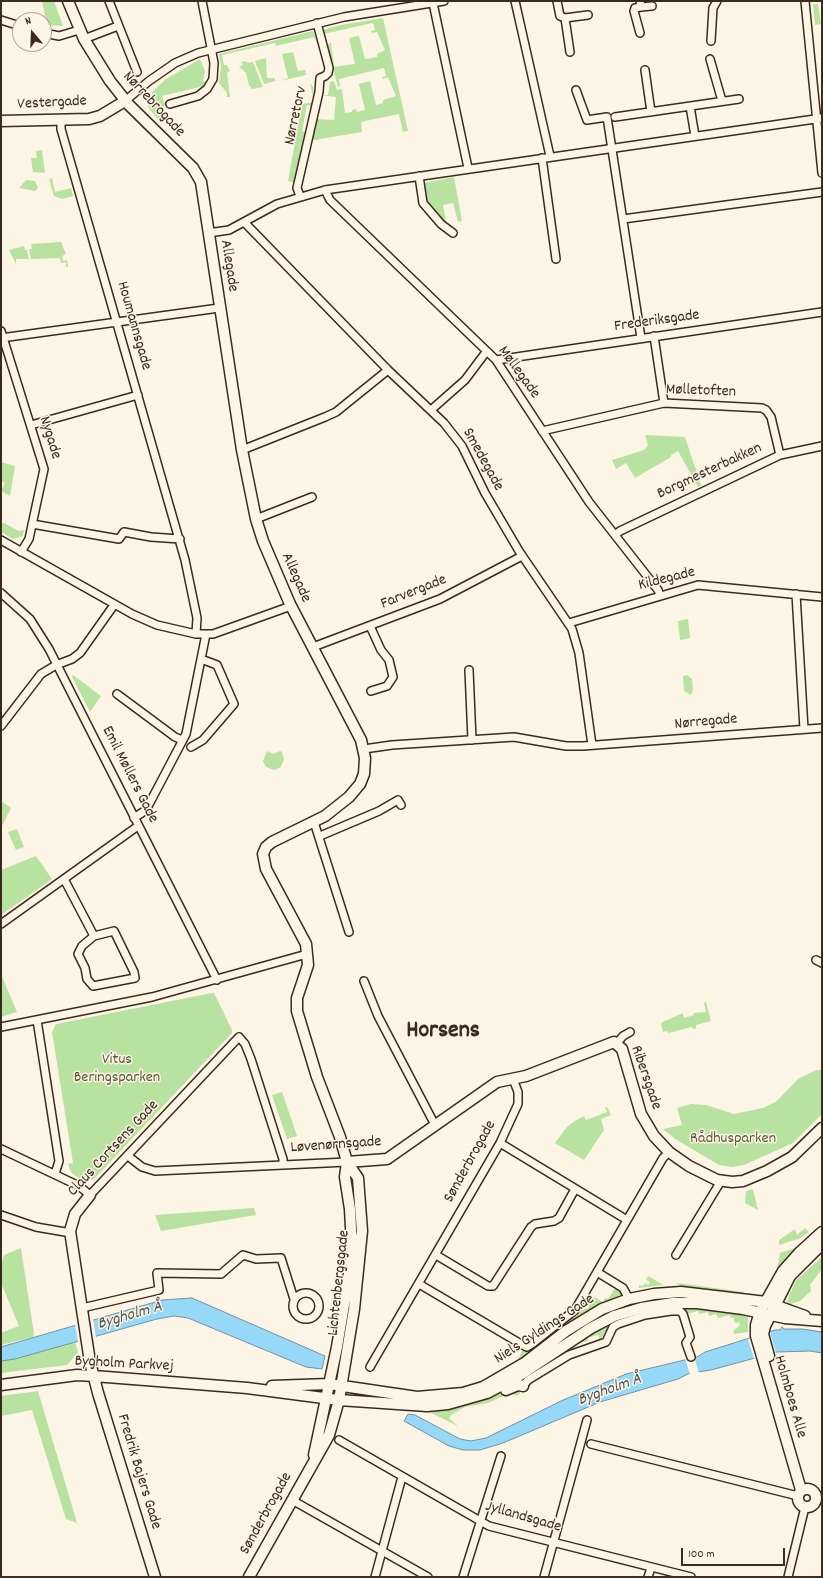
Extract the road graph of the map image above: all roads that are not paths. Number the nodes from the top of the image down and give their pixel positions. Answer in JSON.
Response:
{"nodes":[{"id":1,"x":68,"y":1,"type":"edge"},
{"id":2,"x":109,"y":1,"type":"edge"},
{"id":3,"x":202,"y":1,"type":"edge"},
{"id":4,"x":444,"y":1,"type":"edge"},
{"id":5,"x":516,"y":1,"type":"edge"},
{"id":6,"x":557,"y":1,"type":"edge"},
{"id":7,"x":717,"y":1,"type":"edge"},
{"id":8,"x":805,"y":1,"type":"edge"},
{"id":9,"x":433,"y":3,"type":"junction"},
{"id":10,"x":640,"y":4,"type":"edge"},
{"id":11,"x":652,"y":6,"type":"dead end"},
{"id":12,"x":588,"y":15,"type":"dead end"},
{"id":13,"x":565,"y":18,"type":"junction"},
{"id":14,"x":1,"y":20,"type":"edge"},
{"id":15,"x":12,"y":23,"type":"edge"},
{"id":16,"x":317,"y":23,"type":"junction"},
{"id":17,"x":118,"y":26,"type":"junction"},
{"id":18,"x":640,"y":33,"type":"dead end"},
{"id":19,"x":52,"y":35,"type":"edge"},
{"id":20,"x":82,"y":35,"type":"junction"},
{"id":21,"x":711,"y":41,"type":"dead end"},
{"id":22,"x":211,"y":49,"type":"junction"},
{"id":23,"x":570,"y":52,"type":"dead end"},
{"id":24,"x":710,"y":59,"type":"dead end"},
{"id":25,"x":645,"y":70,"type":"dead end"},
{"id":26,"x":137,"y":72,"type":"dead end"},
{"id":27,"x":576,"y":90,"type":"dead end"},
{"id":28,"x":739,"y":99,"type":"dead end"},
{"id":29,"x":722,"y":101,"type":"junction"},
{"id":30,"x":125,"y":102,"type":"junction"},
{"id":31,"x":170,"y":104,"type":"dead end"},
{"id":32,"x":690,"y":106,"type":"junction"},
{"id":33,"x":651,"y":112,"type":"junction"},
{"id":34,"x":615,"y":118,"type":"dead end"},
{"id":35,"x":820,"y":118,"type":"edge"},
{"id":36,"x":61,"y":120,"type":"junction"},
{"id":37,"x":1,"y":121,"type":"edge"},
{"id":38,"x":695,"y":136,"type":"junction"},
{"id":39,"x":612,"y":147,"type":"junction"},
{"id":40,"x":550,"y":156,"type":"junction"},
{"id":41,"x":542,"y":158,"type":"junction"},
{"id":42,"x":468,"y":168,"type":"junction"},
{"id":43,"x":822,"y":174,"type":"edge"},
{"id":44,"x":419,"y":176,"type":"junction"},
{"id":45,"x":325,"y":190,"type":"junction"},
{"id":46,"x":822,"y":192,"type":"edge"},
{"id":47,"x":300,"y":196,"type":"junction"},
{"id":48,"x":623,"y":219,"type":"junction"},
{"id":49,"x":244,"y":222,"type":"junction"},
{"id":50,"x":208,"y":233,"type":"junction"},
{"id":51,"x":453,"y":233,"type":"dead end"},
{"id":52,"x":556,"y":259,"type":"dead end"},
{"id":53,"x":219,"y":308,"type":"junction"},
{"id":54,"x":822,"y":312,"type":"edge"},
{"id":55,"x":117,"y":322,"type":"junction"},
{"id":56,"x":2,"y":335,"type":"edge"},
{"id":57,"x":654,"y":336,"type":"junction"},
{"id":58,"x":641,"y":338,"type":"junction"},
{"id":59,"x":486,"y":352,"type":"junction"},
{"id":60,"x":496,"y":360,"type":"junction"},
{"id":61,"x":388,"y":370,"type":"junction"},
{"id":62,"x":138,"y":395,"type":"junction"},
{"id":63,"x":664,"y":403,"type":"junction"},
{"id":64,"x":431,"y":410,"type":"junction"},
{"id":65,"x":31,"y":425,"type":"junction"},
{"id":66,"x":542,"y":431,"type":"junction"},
{"id":67,"x":822,"y":446,"type":"edge"},
{"id":68,"x":242,"y":450,"type":"junction"},
{"id":69,"x":780,"y":455,"type":"junction"},
{"id":70,"x":312,"y":497,"type":"dead end"},
{"id":71,"x":256,"y":519,"type":"junction"},
{"id":72,"x":32,"y":524,"type":"junction"},
{"id":73,"x":615,"y":535,"type":"junction"},
{"id":74,"x":180,"y":539,"type":"junction"},
{"id":75,"x":1,"y":540,"type":"edge"},
{"id":76,"x":21,"y":552,"type":"junction"},
{"id":77,"x":522,"y":556,"type":"junction"},
{"id":78,"x":1,"y":593,"type":"edge"},
{"id":79,"x":796,"y":594,"type":"junction"},
{"id":80,"x":660,"y":595,"type":"junction"},
{"id":81,"x":822,"y":597,"type":"edge"},
{"id":82,"x":114,"y":605,"type":"junction"},
{"id":83,"x":291,"y":606,"type":"junction"},
{"id":84,"x":569,"y":623,"type":"junction"},
{"id":85,"x":370,"y":626,"type":"junction"},
{"id":86,"x":196,"y":634,"type":"junction"},
{"id":87,"x":206,"y":634,"type":"junction"},
{"id":88,"x":313,"y":647,"type":"junction"},
{"id":89,"x":201,"y":659,"type":"junction"},
{"id":90,"x":56,"y":665,"type":"junction"},
{"id":91,"x":469,"y":670,"type":"dead end"},
{"id":92,"x":371,"y":691,"type":"dead end"},
{"id":93,"x":117,"y":694,"type":"dead end"},
{"id":94,"x":1,"y":726,"type":"edge"},
{"id":95,"x":822,"y":728,"type":"edge"},
{"id":96,"x":804,"y":729,"type":"junction"},
{"id":97,"x":472,"y":740,"type":"junction"},
{"id":98,"x":182,"y":742,"type":"junction"},
{"id":99,"x":592,"y":745,"type":"junction"},
{"id":100,"x":191,"y":747,"type":"dead end"},
{"id":101,"x":364,"y":750,"type":"junction"},
{"id":102,"x":402,"y":805,"type":"dead end"},
{"id":103,"x":134,"y":818,"type":"junction"},
{"id":104,"x":314,"y":822,"type":"junction"},
{"id":105,"x":138,"y":826,"type":"junction"},
{"id":106,"x":320,"y":836,"type":"junction"},
{"id":107,"x":64,"y":879,"type":"junction"},
{"id":108,"x":1,"y":924,"type":"edge"},
{"id":109,"x":349,"y":932,"type":"dead end"},
{"id":110,"x":94,"y":936,"type":"junction"},
{"id":111,"x":307,"y":954,"type":"junction"},
{"id":112,"x":217,"y":980,"type":"junction"},
{"id":113,"x":364,"y":981,"type":"dead end"},
{"id":114,"x":38,"y":1020,"type":"junction"},
{"id":115,"x":1,"y":1027,"type":"edge"},
{"id":116,"x":630,"y":1032,"type":"dead end"},
{"id":117,"x":616,"y":1043,"type":"junction"},
{"id":118,"x":513,"y":1079,"type":"junction"},
{"id":119,"x":435,"y":1125,"type":"junction"},
{"id":120,"x":822,"y":1128,"type":"edge"},
{"id":121,"x":500,"y":1144,"type":"junction"},
{"id":122,"x":1,"y":1148,"type":"edge"},
{"id":123,"x":669,"y":1152,"type":"junction"},
{"id":124,"x":128,"y":1156,"type":"junction"},
{"id":125,"x":347,"y":1162,"type":"junction"},
{"id":126,"x":283,"y":1164,"type":"junction"},
{"id":127,"x":55,"y":1174,"type":"junction"},
{"id":128,"x":721,"y":1181,"type":"junction"},
{"id":129,"x":575,"y":1189,"type":"junction"},
{"id":130,"x":90,"y":1195,"type":"junction"},
{"id":131,"x":1,"y":1215,"type":"edge"},
{"id":132,"x":627,"y":1220,"type":"junction"},
{"id":133,"x":822,"y":1232,"type":"edge"},
{"id":134,"x":71,"y":1234,"type":"junction"},
{"id":135,"x":822,"y":1244,"type":"edge"},
{"id":136,"x":676,"y":1254,"type":"dead end"},
{"id":137,"x":436,"y":1255,"type":"junction"},
{"id":138,"x":597,"y":1272,"type":"junction"},
{"id":139,"x":419,"y":1284,"type":"junction"},
{"id":140,"x":294,"y":1299,"type":"dead end"},
{"id":141,"x":630,"y":1299,"type":"junction"},
{"id":142,"x":766,"y":1302,"type":"junction"},
{"id":143,"x":776,"y":1305,"type":"junction"},
{"id":144,"x":83,"y":1312,"type":"junction"},
{"id":145,"x":760,"y":1312,"type":"junction"},
{"id":146,"x":771,"y":1316,"type":"junction"},
{"id":147,"x":822,"y":1321,"type":"edge"},
{"id":148,"x":591,"y":1328,"type":"junction"},
{"id":149,"x":760,"y":1335,"type":"junction"},
{"id":150,"x":691,"y":1357,"type":"dead end"},
{"id":151,"x":370,"y":1367,"type":"dead end"},
{"id":152,"x":94,"y":1376,"type":"junction"},
{"id":153,"x":329,"y":1384,"type":"junction"},
{"id":154,"x":1,"y":1385,"type":"edge"},
{"id":155,"x":342,"y":1386,"type":"junction"},
{"id":156,"x":523,"y":1386,"type":"joint"},
{"id":157,"x":246,"y":1388,"type":"junction"},
{"id":158,"x":478,"y":1396,"type":"junction"},
{"id":159,"x":326,"y":1398,"type":"junction"},
{"id":160,"x":339,"y":1400,"type":"junction"},
{"id":161,"x":587,"y":1420,"type":"dead end"},
{"id":162,"x":339,"y":1440,"type":"dead end"},
{"id":163,"x":591,"y":1444,"type":"dead end"},
{"id":164,"x":501,"y":1456,"type":"dead end"},
{"id":165,"x":311,"y":1466,"type":"junction"},
{"id":166,"x":402,"y":1477,"type":"junction"},
{"id":167,"x":802,"y":1492,"type":"junction"},
{"id":168,"x":292,"y":1500,"type":"junction"},
{"id":169,"x":819,"y":1501,"type":"edge"},
{"id":170,"x":804,"y":1507,"type":"junction"},
{"id":171,"x":480,"y":1522,"type":"junction"},
{"id":172,"x":554,"y":1542,"type":"junction"},
{"id":173,"x":382,"y":1551,"type":"junction"},
{"id":174,"x":651,"y":1568,"type":"junction"},
{"id":175,"x":155,"y":1577,"type":"edge"},
{"id":176,"x":249,"y":1577,"type":"edge"},
{"id":177,"x":375,"y":1577,"type":"edge"},
{"id":178,"x":428,"y":1577,"type":"edge"},
{"id":179,"x":463,"y":1577,"type":"edge"},
{"id":180,"x":544,"y":1577,"type":"edge"},
{"id":181,"x":648,"y":1577,"type":"edge"},
{"id":182,"x":691,"y":1577,"type":"edge"},
{"id":183,"x":788,"y":1577,"type":"edge"}],
"edges":[{"from":1,"to":20,"type":"street","name":"Nørrebrogade"},
{"from":2,"to":17,"type":"street","name":"Nørrebrogade"},
{"from":3,"to":22,"type":"street"},
{"from":4,"to":9,"type":"street"},
{"from":5,"to":40,"type":"street"},
{"from":6,"to":13,"type":"street"},
{"from":7,"to":21,"type":"street"},
{"from":8,"to":35,"type":"street"},
{"from":9,"to":16,"type":"street"},
{"from":9,"to":42,"type":"street"},
{"from":10,"to":11,"type":"street"},
{"from":10,"to":18,"type":"street"},
{"from":12,"to":13,"type":"street"},
{"from":13,"to":23,"type":"street"},
{"from":14,"to":15,"type":"street"},
{"from":16,"to":22,"type":"street"},
{"from":16,"to":47,"type":"street","name":"Nørretorv"},
{"from":17,"to":20,"type":"street"},
{"from":17,"to":26,"type":"street","name":"Nørrebrogade"},
{"from":19,"to":20,"type":"street"},
{"from":20,"to":30,"type":"street","name":"Nørrebrogade"},
{"from":22,"to":30,"type":"street"},
{"from":22,"to":31,"type":"street"},
{"from":24,"to":29,"type":"street"},
{"from":25,"to":33,"type":"street"},
{"from":27,"to":39,"type":"street"},
{"from":28,"to":29,"type":"street"},
{"from":29,"to":32,"type":"street"},
{"from":30,"to":36,"type":"street","name":"Vestergade"},
{"from":30,"to":50,"type":"street","name":"Nørrebrogade"},
{"from":32,"to":33,"type":"street"},
{"from":32,"to":38,"type":"street"},
{"from":33,"to":34,"type":"street"},
{"from":35,"to":38,"type":"street"},
{"from":35,"to":43,"type":"street"},
{"from":36,"to":37,"type":"street","name":"Vestergade"},
{"from":36,"to":55,"type":"street","name":"Houmannsgade"},
{"from":38,"to":39,"type":"street"},
{"from":39,"to":40,"type":"street"},
{"from":39,"to":48,"type":"street"},
{"from":40,"to":41,"type":"street"},
{"from":41,"to":42,"type":"street"},
{"from":41,"to":52,"type":"street"},
{"from":42,"to":44,"type":"street"},
{"from":44,"to":45,"type":"street"},
{"from":44,"to":51,"type":"street"},
{"from":45,"to":47,"type":"street"},
{"from":45,"to":59,"type":"street","name":"Møllegade"},
{"from":46,"to":48,"type":"street"},
{"from":47,"to":49,"type":"street"},
{"from":48,"to":58,"type":"street"},
{"from":49,"to":50,"type":"street"},
{"from":49,"to":61,"type":"street","name":"Smedegade"},
{"from":50,"to":53,"type":"street","name":"Allegade"},
{"from":53,"to":55,"type":"street"},
{"from":53,"to":68,"type":"street","name":"Allegade"},
{"from":54,"to":57,"type":"street","name":"Frederiksgade"},
{"from":55,"to":56,"type":"street"},
{"from":55,"to":62,"type":"street","name":"Houmannsgade"},
{"from":56,"to":65,"type":"street","name":"Nygade"},
{"from":57,"to":58,"type":"street","name":"Frederiksgade"},
{"from":57,"to":63,"type":"street"},
{"from":58,"to":60,"type":"street","name":"Frederiksgade"},
{"from":59,"to":60,"type":"street","name":"Møllegade"},
{"from":59,"to":64,"type":"street"},
{"from":60,"to":66,"type":"street","name":"Møllegade"},
{"from":61,"to":64,"type":"street","name":"Smedegade"},
{"from":61,"to":68,"type":"street"},
{"from":62,"to":65,"type":"street"},
{"from":62,"to":74,"type":"street","name":"Houmannsgade"},
{"from":63,"to":66,"type":"street","name":"Mølletoften"},
{"from":63,"to":69,"type":"street","name":"Mølletoften"},
{"from":64,"to":77,"type":"street","name":"Smedegade"},
{"from":65,"to":72,"type":"street","name":"Nygade"},
{"from":66,"to":73,"type":"street","name":"Møllegade"},
{"from":67,"to":69,"type":"street","name":"Borgmesterbakken"},
{"from":68,"to":71,"type":"street","name":"Allegade"},
{"from":69,"to":73,"type":"street","name":"Borgmesterbakken"},
{"from":70,"to":71,"type":"street"},
{"from":71,"to":83,"type":"street","name":"Allegade"},
{"from":72,"to":74,"type":"street"},
{"from":72,"to":76,"type":"street","name":"Nygade"},
{"from":73,"to":80,"type":"street","name":"Møllegade"},
{"from":74,"to":86,"type":"street","name":"Houmannsgade"},
{"from":75,"to":76,"type":"street"},
{"from":76,"to":82,"type":"street"},
{"from":77,"to":84,"type":"street","name":"Smedegade"},
{"from":77,"to":85,"type":"street","name":"Farvergade"},
{"from":78,"to":90,"type":"street","name":"Emil Møllers Gade"},
{"from":79,"to":80,"type":"street","name":"Kildegade"},
{"from":79,"to":81,"type":"street","name":"Kildegade"},
{"from":79,"to":96,"type":"street"},
{"from":80,"to":84,"type":"street","name":"Kildegade"},
{"from":82,"to":86,"type":"street"},
{"from":82,"to":90,"type":"street"},
{"from":83,"to":87,"type":"street"},
{"from":83,"to":88,"type":"street","name":"Allegade"},
{"from":84,"to":99,"type":"street","name":"Smedegade"},
{"from":85,"to":88,"type":"street","name":"Farvergade"},
{"from":85,"to":92,"type":"street"},
{"from":86,"to":87,"type":"street"},
{"from":87,"to":89,"type":"street"},
{"from":88,"to":101,"type":"street","name":"Allegade"},
{"from":89,"to":98,"type":"street"},
{"from":89,"to":100,"type":"street"},
{"from":90,"to":94,"type":"street"},
{"from":90,"to":103,"type":"street","name":"Emil Møllers Gade"},
{"from":91,"to":97,"type":"street"},
{"from":93,"to":98,"type":"street"},
{"from":95,"to":96,"type":"street","name":"Nørregade"},
{"from":96,"to":99,"type":"street","name":"Nørregade"},
{"from":97,"to":99,"type":"street","name":"Nørregade"},
{"from":97,"to":101,"type":"street","name":"Nørregade"},
{"from":98,"to":103,"type":"street"},
{"from":101,"to":104,"type":"street","name":"Allegade"},
{"from":102,"to":106,"type":"street"},
{"from":103,"to":105,"type":"street","name":"Emil Møllers Gade"},
{"from":104,"to":106,"type":"street"},
{"from":104,"to":111,"type":"street","name":"Allegade"},
{"from":105,"to":107,"type":"street"},
{"from":105,"to":112,"type":"street","name":"Emil Møllers Gade"},
{"from":106,"to":109,"type":"street"},
{"from":107,"to":108,"type":"street"},
{"from":107,"to":110,"type":"street"},
{"from":110,"to":110,"type":"street"},
{"from":111,"to":112,"type":"street"},
{"from":111,"to":125,"type":"street","name":"Lichtenbergsgade"},
{"from":112,"to":114,"type":"street"},
{"from":113,"to":119,"type":"street"},
{"from":114,"to":115,"type":"street"},
{"from":114,"to":127,"type":"street"},
{"from":116,"to":117,"type":"street"},
{"from":117,"to":118,"type":"street","name":"Løvenørnsgade"},
{"from":117,"to":123,"type":"street","name":"Ribersgade"},
{"from":118,"to":119,"type":"street","name":"Løvenørnsgade"},
{"from":118,"to":121,"type":"street","name":"Sønderbrogade"},
{"from":119,"to":125,"type":"street","name":"Løvenørnsgade"},
{"from":120,"to":128,"type":"street","name":"Ribersgade"},
{"from":121,"to":129,"type":"street"},
{"from":121,"to":137,"type":"street","name":"Sønderbrogade"},
{"from":122,"to":127,"type":"street"},
{"from":123,"to":128,"type":"street","name":"Ribersgade"},
{"from":123,"to":132,"type":"street"},
{"from":124,"to":126,"type":"street","name":"Løvenørnsgade"},
{"from":124,"to":126,"type":"street","name":"Claus Cortsens Gade"},
{"from":124,"to":130,"type":"street","name":"Claus Cortsens Gade"},
{"from":125,"to":126,"type":"street","name":"Løvenørnsgade"},
{"from":125,"to":153,"type":"street","name":"Lichtenbergsgade"},
{"from":125,"to":155,"type":"street","name":"Lichtenbergsgade"},
{"from":127,"to":130,"type":"street"},
{"from":128,"to":136,"type":"street"},
{"from":129,"to":132,"type":"street"},
{"from":129,"to":137,"type":"street"},
{"from":130,"to":134,"type":"street","name":"Claus Cortsens Gade"},
{"from":131,"to":134,"type":"street"},
{"from":132,"to":138,"type":"street"},
{"from":133,"to":142,"type":"street"},
{"from":134,"to":144,"type":"street","name":"Claus Cortsens Gade"},
{"from":135,"to":143,"type":"street"},
{"from":137,"to":139,"type":"street","name":"Sønderbrogade"},
{"from":138,"to":139,"type":"street"},
{"from":138,"to":141,"type":"street"},
{"from":139,"to":151,"type":"street","name":"Sønderbrogade"},
{"from":140,"to":144,"type":"street"},
{"from":141,"to":142,"type":"street","name":"Niels Gyldings Gade"},
{"from":141,"to":148,"type":"street"},
{"from":141,"to":155,"type":"street","name":"Niels Gyldings Gade"},
{"from":142,"to":143,"type":"street","name":"Niels Gyldings Gade"},
{"from":142,"to":145,"type":"street"},
{"from":143,"to":146,"type":"street"},
{"from":143,"to":147,"type":"street","name":"Niels Gyldings Gade"},
{"from":144,"to":152,"type":"street","name":"Claus Cortsens Gade"},
{"from":145,"to":146,"type":"street","name":"Niels Gyldings Gade"},
{"from":145,"to":148,"type":"street","name":"Niels Gyldings Gade"},
{"from":145,"to":149,"type":"street","name":"Holmboes Alle"},
{"from":146,"to":147,"type":"street","name":"Niels Gyldings Gade"},
{"from":146,"to":149,"type":"street"},
{"from":148,"to":158,"type":"street","name":"Niels Gyldings Gade"},
{"from":149,"to":167,"type":"street","name":"Holmboes Alle"},
{"from":150,"to":156,"type":"street"},
{"from":152,"to":154,"type":"street","name":"Bygholm Parkvej"},
{"from":152,"to":157,"type":"street","name":"Bygholm Parkvej"},
{"from":152,"to":175,"type":"street","name":"Fredrik Bajers Gade"},
{"from":153,"to":155,"type":"street","name":"Niels Gyldings Gade"},
{"from":153,"to":157,"type":"street","name":"Bygholm Parkvej"},
{"from":153,"to":159,"type":"street","name":"Lichtenbergsgade"},
{"from":155,"to":160,"type":"street","name":"Lichtenbergsgade"},
{"from":156,"to":158,"type":"street"},
{"from":157,"to":159,"type":"street","name":"Bygholm Parkvej"},
{"from":158,"to":160,"type":"street","name":"Niels Gyldings Gade"},
{"from":159,"to":160,"type":"street","name":"Niels Gyldings Gade"},
{"from":159,"to":165,"type":"street","name":"Sønderbrogade"},
{"from":160,"to":165,"type":"street","name":"Sønderbrogade"},
{"from":161,"to":172,"type":"street"},
{"from":162,"to":166,"type":"street","name":"Jyllandsgade"},
{"from":163,"to":167,"type":"street"},
{"from":164,"to":171,"type":"street"},
{"from":165,"to":168,"type":"street","name":"Sønderbrogade"},
{"from":166,"to":171,"type":"street","name":"Jyllandsgade"},
{"from":166,"to":173,"type":"street"},
{"from":167,"to":169,"type":"street"},
{"from":167,"to":170,"type":"street","name":"Holmboes Alle"},
{"from":168,"to":173,"type":"street"},
{"from":168,"to":176,"type":"street","name":"Sønderbrogade"},
{"from":169,"to":170,"type":"street"},
{"from":170,"to":183,"type":"street"},
{"from":171,"to":172,"type":"street","name":"Jyllandsgade"},
{"from":171,"to":179,"type":"street"},
{"from":172,"to":174,"type":"street","name":"Jyllandsgade"},
{"from":172,"to":180,"type":"street"},
{"from":173,"to":177,"type":"street"},
{"from":173,"to":178,"type":"street"},
{"from":174,"to":181,"type":"street"},
{"from":174,"to":182,"type":"street","name":"Jyllandsgade"}]}
